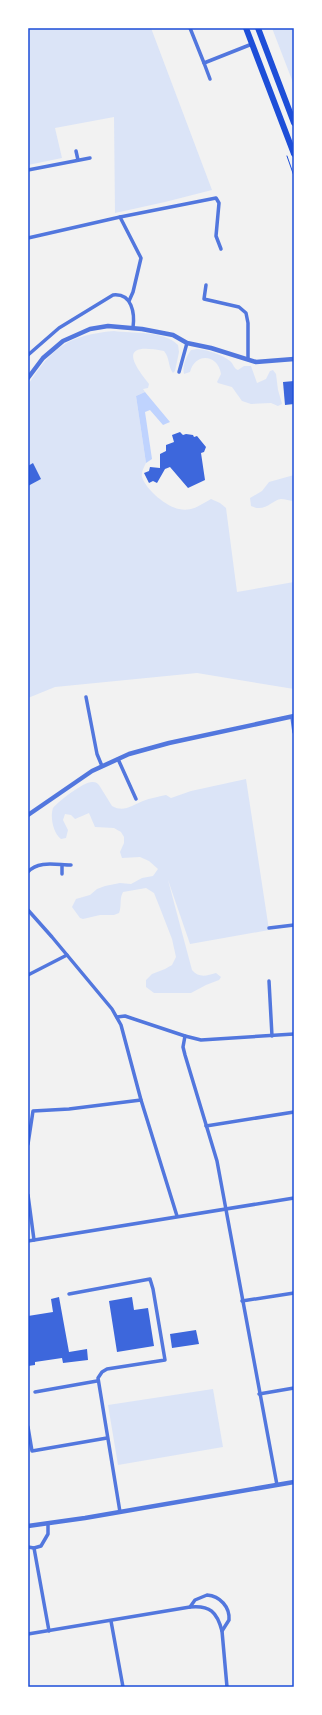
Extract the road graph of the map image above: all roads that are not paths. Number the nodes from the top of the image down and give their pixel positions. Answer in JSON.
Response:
{"nodes":[{"id":1,"x":190,"y":28,"type":"edge"},
{"id":2,"x":246,"y":28,"type":"edge"},
{"id":3,"x":258,"y":28,"type":"edge"},
{"id":4,"x":252,"y":44,"type":"junction"},
{"id":5,"x":204,"y":63,"type":"junction"},
{"id":6,"x":210,"y":79,"type":"dead end"},
{"id":7,"x":294,"y":123,"type":"edge"},
{"id":8,"x":76,"y":151,"type":"dead end"},
{"id":9,"x":294,"y":154,"type":"edge"},
{"id":10,"x":90,"y":158,"type":"dead end"},
{"id":11,"x":78,"y":160,"type":"junction"},
{"id":12,"x":28,"y":170,"type":"edge"},
{"id":13,"x":120,"y":217,"type":"junction"},
{"id":14,"x":28,"y":238,"type":"edge"},
{"id":15,"x":221,"y":249,"type":"dead end"},
{"id":16,"x":206,"y":285,"type":"dead end"},
{"id":17,"x":129,"y":301,"type":"junction"},
{"id":18,"x":133,"y":328,"type":"junction"},
{"id":19,"x":187,"y":343,"type":"junction"},
{"id":20,"x":28,"y":355,"type":"edge"},
{"id":21,"x":248,"y":359,"type":"junction"},
{"id":22,"x":294,"y":359,"type":"edge"},
{"id":23,"x":179,"y":372,"type":"dead end"},
{"id":24,"x":28,"y":378,"type":"edge"},
{"id":25,"x":86,"y":697,"type":"dead end"},
{"id":26,"x":293,"y":717,"type":"edge"},
{"id":27,"x":294,"y":732,"type":"edge"},
{"id":28,"x":118,"y":759,"type":"junction"},
{"id":29,"x":102,"y":766,"type":"junction"},
{"id":30,"x":136,"y":799,"type":"dead end"},
{"id":31,"x":28,"y":815,"type":"edge"},
{"id":32,"x":62,"y":864,"type":"junction"},
{"id":33,"x":71,"y":865,"type":"dead end"},
{"id":34,"x":28,"y":872,"type":"edge"},
{"id":35,"x":62,"y":874,"type":"dead end"},
{"id":36,"x":28,"y":910,"type":"edge"},
{"id":37,"x":294,"y":925,"type":"edge"},
{"id":38,"x":269,"y":928,"type":"dead end"},
{"id":39,"x":67,"y":955,"type":"junction"},
{"id":40,"x":28,"y":976,"type":"edge"},
{"id":41,"x":269,"y":981,"type":"dead end"},
{"id":42,"x":117,"y":1017,"type":"junction"},
{"id":43,"x":294,"y":1034,"type":"edge"},
{"id":44,"x":185,"y":1036,"type":"junction"},
{"id":45,"x":272,"y":1036,"type":"junction"},
{"id":46,"x":141,"y":1100,"type":"junction"},
{"id":47,"x":28,"y":1110,"type":"edge"},
{"id":48,"x":33,"y":1111,"type":"junction"},
{"id":49,"x":294,"y":1112,"type":"edge"},
{"id":50,"x":206,"y":1126,"type":"junction"},
{"id":51,"x":28,"y":1144,"type":"edge"},
{"id":52,"x":28,"y":1195,"type":"edge"},
{"id":53,"x":294,"y":1198,"type":"edge"},
{"id":54,"x":225,"y":1209,"type":"junction"},
{"id":55,"x":177,"y":1216,"type":"junction"},
{"id":56,"x":34,"y":1240,"type":"junction"},
{"id":57,"x":28,"y":1241,"type":"edge"},
{"id":58,"x":294,"y":1293,"type":"edge"},
{"id":59,"x":69,"y":1294,"type":"dead end"},
{"id":60,"x":242,"y":1301,"type":"junction"},
{"id":61,"x":97,"y":1382,"type":"junction"},
{"id":62,"x":294,"y":1388,"type":"edge"},
{"id":63,"x":35,"y":1392,"type":"dead end"},
{"id":64,"x":259,"y":1394,"type":"junction"},
{"id":65,"x":28,"y":1427,"type":"edge"},
{"id":66,"x":107,"y":1438,"type":"junction"},
{"id":67,"x":294,"y":1482,"type":"edge"},
{"id":68,"x":276,"y":1485,"type":"junction"},
{"id":69,"x":120,"y":1512,"type":"junction"},
{"id":70,"x":48,"y":1523,"type":"junction"},
{"id":71,"x":28,"y":1526,"type":"edge"},
{"id":72,"x":28,"y":1547,"type":"edge"},
{"id":73,"x":34,"y":1548,"type":"junction"},
{"id":74,"x":190,"y":1607,"type":"junction"},
{"id":75,"x":110,"y":1621,"type":"junction"},
{"id":76,"x":49,"y":1631,"type":"junction"},
{"id":77,"x":222,"y":1631,"type":"junction"},
{"id":78,"x":28,"y":1634,"type":"edge"},
{"id":79,"x":123,"y":1687,"type":"edge"},
{"id":80,"x":227,"y":1687,"type":"edge"}],
"edges":[{"from":1,"to":5,"type":"street"},
{"from":2,"to":4,"type":"main road"},
{"from":3,"to":7,"type":"main road"},
{"from":4,"to":5,"type":"street"},
{"from":4,"to":9,"type":"main road"},
{"from":5,"to":6,"type":"street"},
{"from":8,"to":11,"type":"street"},
{"from":10,"to":11,"type":"street"},
{"from":11,"to":12,"type":"street"},
{"from":13,"to":14,"type":"street"},
{"from":13,"to":15,"type":"street"},
{"from":13,"to":17,"type":"street"},
{"from":16,"to":21,"type":"street"},
{"from":17,"to":18,"type":"street"},
{"from":17,"to":20,"type":"street"},
{"from":18,"to":19,"type":"street"},
{"from":18,"to":24,"type":"street"},
{"from":19,"to":21,"type":"street"},
{"from":19,"to":23,"type":"street"},
{"from":21,"to":22,"type":"street"},
{"from":25,"to":29,"type":"street"},
{"from":26,"to":27,"type":"street"},
{"from":26,"to":28,"type":"street"},
{"from":28,"to":29,"type":"street"},
{"from":28,"to":30,"type":"street"},
{"from":29,"to":31,"type":"street"},
{"from":32,"to":33,"type":"street"},
{"from":32,"to":34,"type":"street"},
{"from":32,"to":35,"type":"street"},
{"from":36,"to":39,"type":"street"},
{"from":37,"to":38,"type":"street"},
{"from":39,"to":40,"type":"street"},
{"from":39,"to":42,"type":"street"},
{"from":41,"to":45,"type":"street"},
{"from":42,"to":44,"type":"street"},
{"from":42,"to":46,"type":"street"},
{"from":43,"to":45,"type":"street"},
{"from":44,"to":45,"type":"street"},
{"from":44,"to":50,"type":"street"},
{"from":46,"to":48,"type":"street"},
{"from":46,"to":55,"type":"street"},
{"from":47,"to":48,"type":"street"},
{"from":48,"to":51,"type":"street"},
{"from":49,"to":50,"type":"street"},
{"from":50,"to":54,"type":"street"},
{"from":52,"to":56,"type":"street"},
{"from":53,"to":54,"type":"street"},
{"from":54,"to":55,"type":"street"},
{"from":54,"to":60,"type":"street"},
{"from":55,"to":56,"type":"street"},
{"from":56,"to":57,"type":"street"},
{"from":58,"to":60,"type":"street"},
{"from":59,"to":61,"type":"street"},
{"from":60,"to":64,"type":"street"},
{"from":61,"to":63,"type":"street"},
{"from":61,"to":66,"type":"street"},
{"from":62,"to":64,"type":"street"},
{"from":64,"to":68,"type":"street"},
{"from":65,"to":66,"type":"street"},
{"from":66,"to":69,"type":"street"},
{"from":67,"to":68,"type":"street"},
{"from":68,"to":69,"type":"street"},
{"from":69,"to":70,"type":"street"},
{"from":70,"to":71,"type":"street"},
{"from":70,"to":73,"type":"street"},
{"from":72,"to":73,"type":"street"},
{"from":73,"to":76,"type":"street"},
{"from":74,"to":75,"type":"street"},
{"from":74,"to":77,"type":"street"},
{"from":74,"to":77,"type":"street"},
{"from":75,"to":76,"type":"street"},
{"from":75,"to":79,"type":"street"},
{"from":76,"to":78,"type":"street"},
{"from":77,"to":80,"type":"street"}]}
